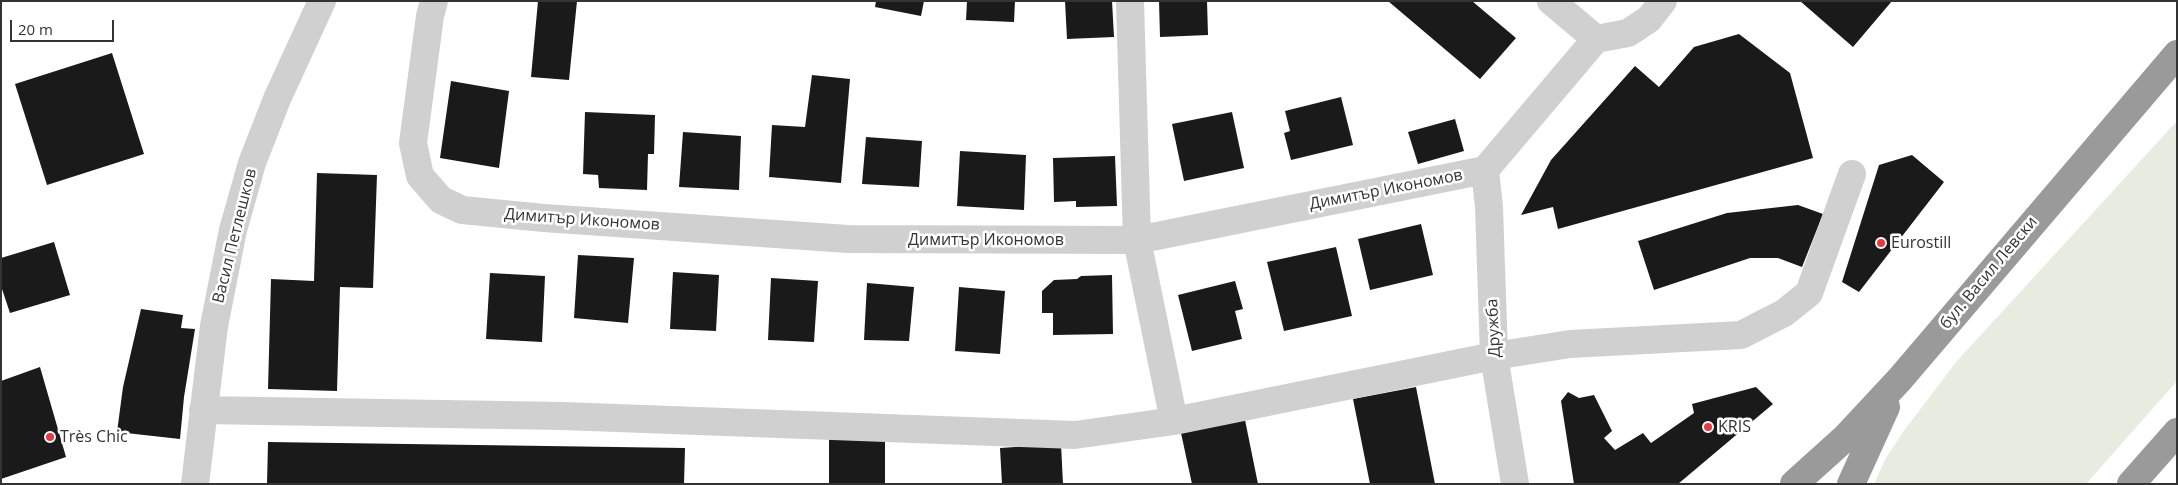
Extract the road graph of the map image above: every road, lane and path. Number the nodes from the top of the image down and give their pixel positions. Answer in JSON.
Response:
{"nodes":[{"id":1,"x":322,"y":1,"type":"edge"},
{"id":2,"x":434,"y":1,"type":"edge"},
{"id":3,"x":1130,"y":1,"type":"edge"},
{"id":4,"x":1551,"y":1,"type":"edge"},
{"id":5,"x":1656,"y":10,"type":"edge"},
{"id":6,"x":1596,"y":39,"type":"junction"},
{"id":7,"x":2177,"y":54,"type":"edge"},
{"id":8,"x":1485,"y":170,"type":"junction"},
{"id":9,"x":1852,"y":174,"type":"dead end"},
{"id":10,"x":1137,"y":240,"type":"junction"},
{"id":11,"x":1494,"y":356,"type":"junction"},
{"id":12,"x":1900,"y":379,"type":"junction"},
{"id":13,"x":203,"y":410,"type":"junction"},
{"id":14,"x":1174,"y":421,"type":"junction"},
{"id":15,"x":2177,"y":432,"type":"edge"},
{"id":16,"x":195,"y":484,"type":"edge"},
{"id":17,"x":1515,"y":484,"type":"edge"},
{"id":18,"x":1794,"y":484,"type":"edge"},
{"id":19,"x":1851,"y":484,"type":"edge"},
{"id":20,"x":2131,"y":484,"type":"edge"}],
"edges":[{"from":1,"to":13,"type":"street","name":"Васил Петлешков"},
{"from":2,"to":10,"type":"street","name":"Димитър Икономов"},
{"from":3,"to":10,"type":"street"},
{"from":4,"to":6,"type":"street"},
{"from":5,"to":6,"type":"street"},
{"from":6,"to":8,"type":"street","name":"Димитър Икономов"},
{"from":7,"to":12,"type":"highway","name":"бул. Васил Левски"},
{"from":8,"to":10,"type":"street","name":"Димитър Икономов"},
{"from":8,"to":11,"type":"street","name":"Дружба"},
{"from":9,"to":11,"type":"street"},
{"from":10,"to":14,"type":"street"},
{"from":11,"to":14,"type":"street"},
{"from":11,"to":17,"type":"street","name":"Дружба"},
{"from":12,"to":18,"type":"highway","name":"бул. Васил Левски"},
{"from":12,"to":19,"type":"highway"},
{"from":13,"to":14,"type":"street"},
{"from":13,"to":16,"type":"street","name":"Васил Петлешков"},
{"from":15,"to":20,"type":"highway"}]}
